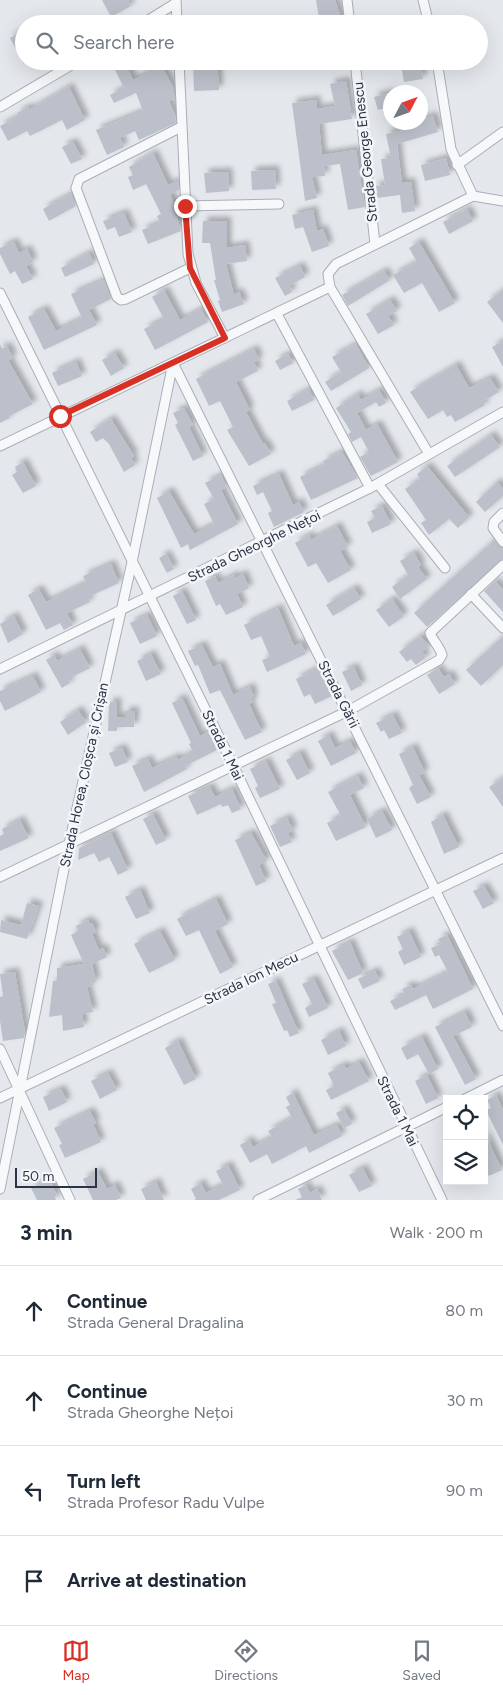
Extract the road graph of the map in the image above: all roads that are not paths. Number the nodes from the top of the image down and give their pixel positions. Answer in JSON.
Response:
{"nodes":[{"id":1,"x":347,"y":0,"type":"edge"},
{"id":2,"x":423,"y":0,"type":"edge"},
{"id":3,"x":176,"y":2,"type":"edge"},
{"id":4,"x":156,"y":15,"type":"edge"},
{"id":5,"x":177,"y":15,"type":"edge"},
{"id":6,"x":349,"y":15,"type":"edge"},
{"id":7,"x":427,"y":15,"type":"edge"},
{"id":8,"x":63,"y":70,"type":"edge"},
{"id":9,"x":179,"y":70,"type":"edge"},
{"id":10,"x":356,"y":70,"type":"edge"},
{"id":11,"x":438,"y":70,"type":"edge"},
{"id":12,"x":0,"y":107,"type":"edge"},
{"id":13,"x":181,"y":127,"type":"junction"},
{"id":14,"x":503,"y":132,"type":"edge"},
{"id":15,"x":457,"y":165,"type":"junction"},
{"id":16,"x":473,"y":196,"type":"junction"},
{"id":17,"x":503,"y":201,"type":"edge"},
{"id":18,"x":279,"y":204,"type":"dead end"},
{"id":19,"x":185,"y":206,"type":"junction"},
{"id":20,"x":375,"y":244,"type":"junction"},
{"id":21,"x":190,"y":268,"type":"junction"},
{"id":22,"x":330,"y":287,"type":"junction"},
{"id":23,"x":0,"y":293,"type":"edge"},
{"id":24,"x":277,"y":314,"type":"junction"},
{"id":25,"x":225,"y":338,"type":"junction"},
{"id":26,"x":173,"y":363,"type":"junction"},
{"id":27,"x":503,"y":412,"type":"edge"},
{"id":28,"x":60,"y":416,"type":"junction"},
{"id":29,"x":0,"y":446,"type":"edge"},
{"id":30,"x":429,"y":454,"type":"junction"},
{"id":31,"x":374,"y":486,"type":"junction"},
{"id":32,"x":503,"y":513,"type":"edge"},
{"id":33,"x":262,"y":541,"type":"junction"},
{"id":34,"x":503,"y":542,"type":"edge"},
{"id":35,"x":132,"y":562,"type":"junction"},
{"id":36,"x":503,"y":565,"type":"edge"},
{"id":37,"x":445,"y":568,"type":"dead end"},
{"id":38,"x":471,"y":594,"type":"junction"},
{"id":39,"x":149,"y":598,"type":"junction"},
{"id":40,"x":120,"y":612,"type":"junction"},
{"id":41,"x":503,"y":628,"type":"edge"},
{"id":42,"x":0,"y":670,"type":"edge"},
{"id":43,"x":348,"y":711,"type":"junction"},
{"id":44,"x":233,"y":765,"type":"junction"},
{"id":45,"x":69,"y":844,"type":"junction"},
{"id":46,"x":503,"y":858,"type":"edge"},
{"id":47,"x":0,"y":877,"type":"edge"},
{"id":48,"x":436,"y":890,"type":"junction"},
{"id":49,"x":318,"y":946,"type":"junction"},
{"id":50,"x":503,"y":1026,"type":"edge"},
{"id":51,"x":0,"y":1049,"type":"edge"},
{"id":52,"x":503,"y":1080,"type":"edge"},
{"id":53,"x":20,"y":1088,"type":"junction"},
{"id":54,"x":473,"y":1095,"type":"edge"},
{"id":55,"x":0,"y":1098,"type":"edge"},
{"id":56,"x":443,"y":1110,"type":"edge"},
{"id":57,"x":406,"y":1127,"type":"junction"},
{"id":58,"x":0,"y":1189,"type":"edge"},
{"id":59,"x":70,"y":1200,"type":"edge"},
{"id":60,"x":258,"y":1200,"type":"edge"},
{"id":61,"x":442,"y":1200,"type":"edge"}],
"edges":[{"from":1,"to":6,"type":"street"},
{"from":2,"to":7,"type":"street"},
{"from":3,"to":4,"type":"street"},
{"from":3,"to":5,"type":"street"},
{"from":8,"to":12,"type":"street"},
{"from":9,"to":13,"type":"street"},
{"from":10,"to":20,"type":"street","name":"Strada George Enescu"},
{"from":11,"to":15,"type":"street"},
{"from":13,"to":19,"type":"street"},
{"from":13,"to":21,"type":"street"},
{"from":14,"to":15,"type":"street"},
{"from":15,"to":16,"type":"street"},
{"from":16,"to":17,"type":"street"},
{"from":16,"to":20,"type":"street"},
{"from":18,"to":19,"type":"street"},
{"from":19,"to":21,"type":"street"},
{"from":20,"to":22,"type":"street"},
{"from":21,"to":25,"type":"street"},
{"from":22,"to":24,"type":"street"},
{"from":22,"to":30,"type":"street"},
{"from":23,"to":28,"type":"street","name":"Strada 1 Mai"},
{"from":24,"to":25,"type":"street"},
{"from":24,"to":31,"type":"street"},
{"from":25,"to":26,"type":"street"},
{"from":26,"to":28,"type":"street"},
{"from":26,"to":33,"type":"street","name":"Strada Gării"},
{"from":26,"to":35,"type":"street","name":"Strada Horea, Cloșca și Crișan"},
{"from":27,"to":30,"type":"street","name":"Strada Gheorghe Nețoi"},
{"from":28,"to":29,"type":"street"},
{"from":28,"to":35,"type":"street","name":"Strada 1 Mai"},
{"from":30,"to":31,"type":"street","name":"Strada Gheorghe Nețoi"},
{"from":31,"to":33,"type":"street","name":"Strada Gheorghe Nețoi"},
{"from":31,"to":37,"type":"street"},
{"from":32,"to":34,"type":"street"},
{"from":33,"to":39,"type":"street","name":"Strada Gheorghe Nețoi"},
{"from":33,"to":43,"type":"street","name":"Strada Gării"},
{"from":35,"to":39,"type":"street","name":"Strada 1 Mai"},
{"from":35,"to":40,"type":"street","name":"Strada Horea, Cloșca și Crișan"},
{"from":36,"to":38,"type":"street"},
{"from":38,"to":41,"type":"street"},
{"from":38,"to":43,"type":"street"},
{"from":39,"to":40,"type":"street","name":"Strada Gheorghe Nețoi"},
{"from":39,"to":44,"type":"street","name":"Strada 1 Mai"},
{"from":40,"to":42,"type":"street","name":"Strada Gheorghe Nețoi"},
{"from":40,"to":45,"type":"street","name":"Strada Horea, Cloșca și Crișan"},
{"from":43,"to":44,"type":"street"},
{"from":43,"to":48,"type":"street","name":"Strada Gării"},
{"from":44,"to":45,"type":"street"},
{"from":44,"to":49,"type":"street","name":"Strada 1 Mai"},
{"from":45,"to":47,"type":"street"},
{"from":45,"to":53,"type":"street","name":"Strada Horea, Cloșca și Crișan"},
{"from":46,"to":48,"type":"street","name":"Strada Ion Mecu"},
{"from":48,"to":49,"type":"street","name":"Strada Ion Mecu"},
{"from":48,"to":50,"type":"street","name":"Strada Gării"},
{"from":49,"to":53,"type":"street","name":"Strada Ion Mecu"},
{"from":49,"to":57,"type":"street","name":"Strada 1 Mai"},
{"from":51,"to":53,"type":"street"},
{"from":52,"to":54,"type":"street"},
{"from":53,"to":55,"type":"street","name":"Strada Ion Mecu"},
{"from":53,"to":58,"type":"street","name":"Strada Horea, Cloșca și Crișan"},
{"from":53,"to":59,"type":"street"},
{"from":56,"to":57,"type":"street"},
{"from":57,"to":60,"type":"street"},
{"from":57,"to":61,"type":"street","name":"Strada 1 Mai"}]}
